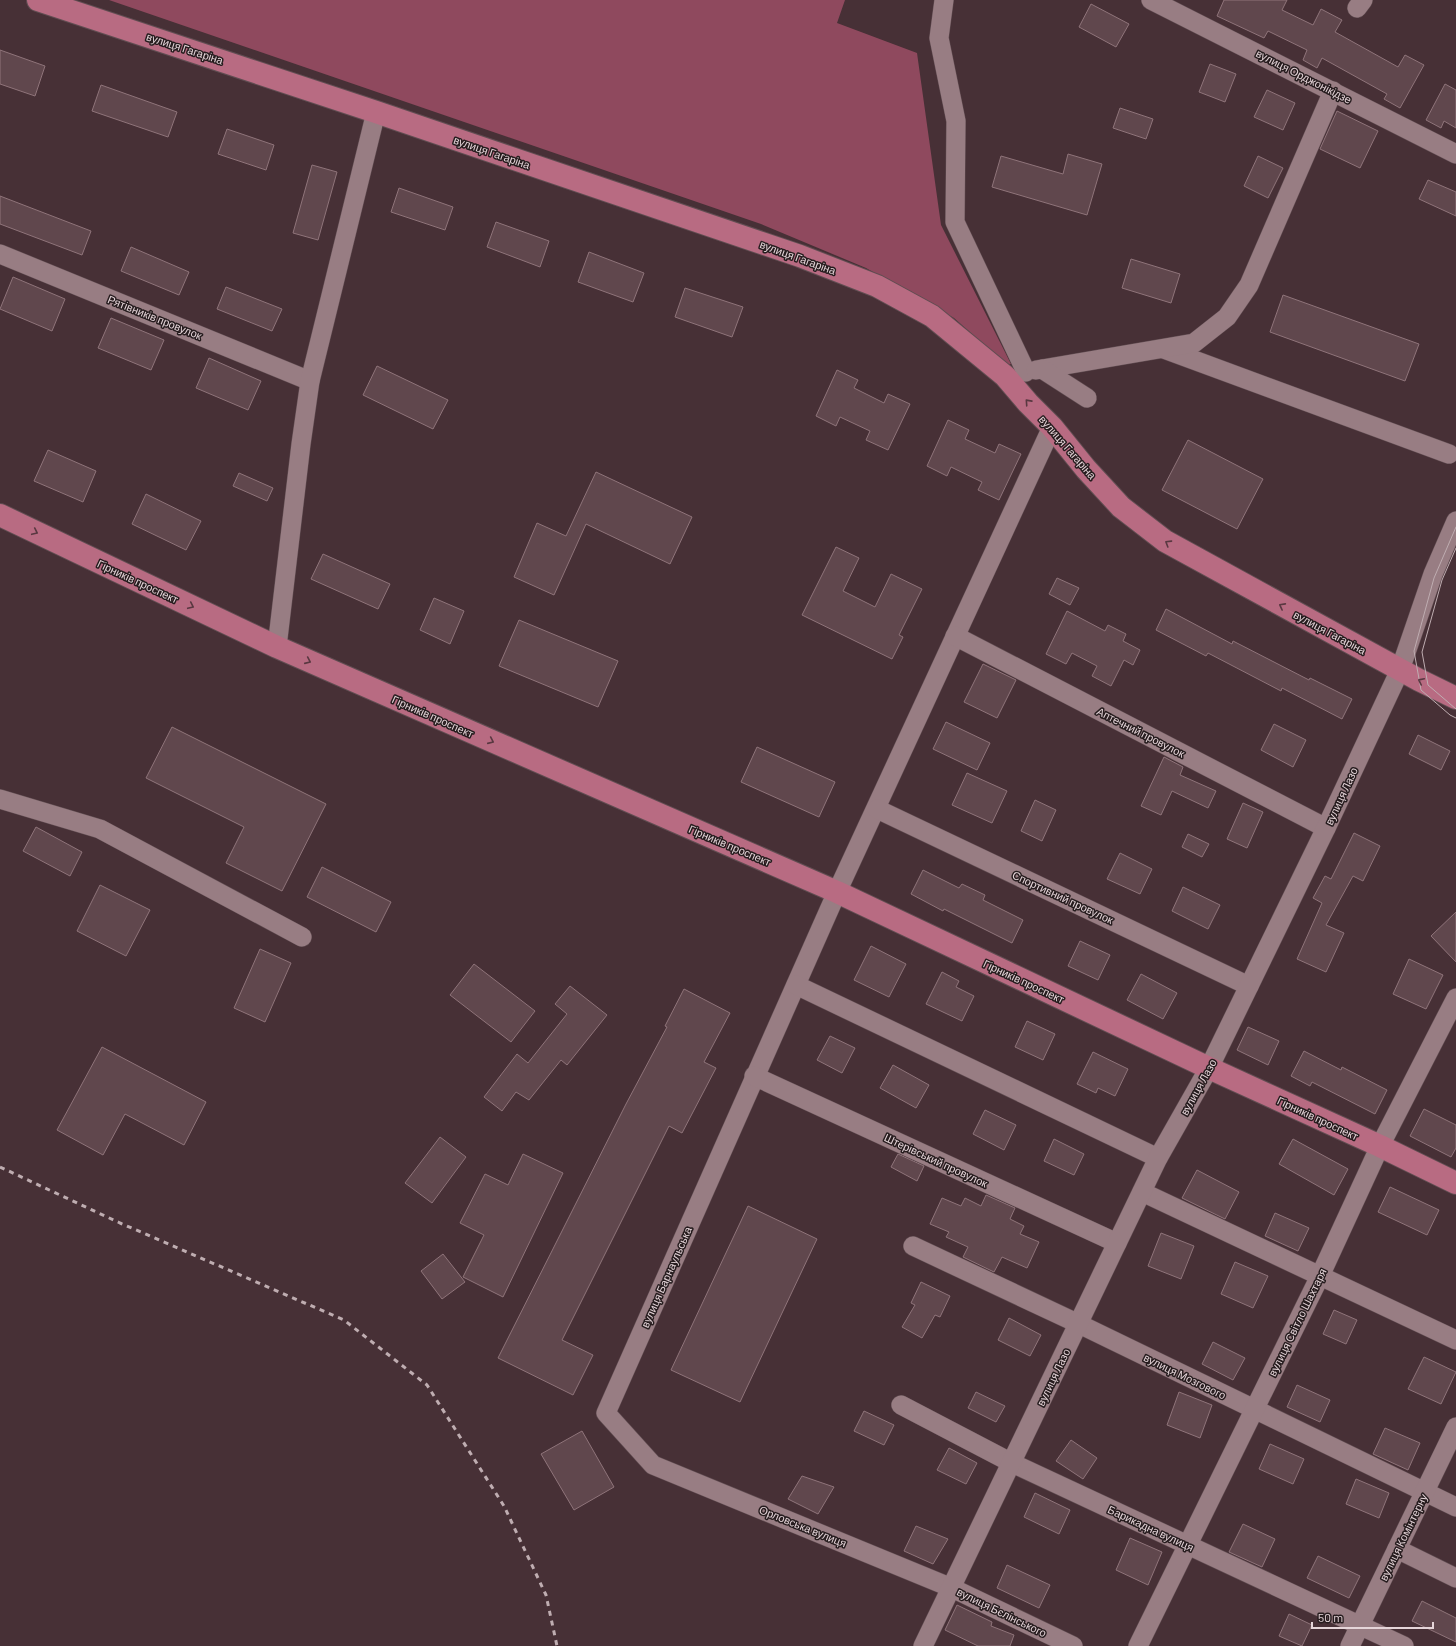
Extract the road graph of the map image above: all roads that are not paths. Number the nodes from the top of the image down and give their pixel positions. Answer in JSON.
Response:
{"nodes":[{"id":1,"x":38,"y":0,"type":"edge"},
{"id":2,"x":944,"y":0,"type":"edge"},
{"id":3,"x":1152,"y":0,"type":"edge"},
{"id":4,"x":1333,"y":91,"type":"junction"},
{"id":5,"x":376,"y":112,"type":"junction"},
{"id":6,"x":1456,"y":154,"type":"edge"},
{"id":7,"x":0,"y":254,"type":"edge"},
{"id":8,"x":1162,"y":348,"type":"junction"},
{"id":9,"x":1024,"y":372,"type":"junction"},
{"id":10,"x":310,"y":381,"type":"junction"},
{"id":11,"x":1087,"y":398,"type":"dead end"},
{"id":12,"x":1052,"y":427,"type":"junction"},
{"id":13,"x":1449,"y":454,"type":"dead end"},
{"id":14,"x":0,"y":515,"type":"edge"},
{"id":15,"x":1456,"y":521,"type":"edge"},
{"id":16,"x":956,"y":636,"type":"junction"},
{"id":17,"x":277,"y":647,"type":"junction"},
{"id":18,"x":1400,"y":670,"type":"junction"},
{"id":19,"x":1456,"y":698,"type":"edge"},
{"id":20,"x":0,"y":799,"type":"edge"},
{"id":21,"x":876,"y":809,"type":"junction"},
{"id":22,"x":1326,"y":828,"type":"junction"},
{"id":23,"x":837,"y":892,"type":"junction"},
{"id":24,"x":302,"y":937,"type":"dead end"},
{"id":25,"x":796,"y":985,"type":"junction"},
{"id":26,"x":1249,"y":986,"type":"junction"},
{"id":27,"x":1456,"y":998,"type":"edge"},
{"id":28,"x":1209,"y":1068,"type":"junction"},
{"id":29,"x":754,"y":1076,"type":"junction"},
{"id":30,"x":1380,"y":1146,"type":"junction"},
{"id":31,"x":1158,"y":1158,"type":"junction"},
{"id":32,"x":1456,"y":1183,"type":"edge"},
{"id":33,"x":1142,"y":1192,"type":"junction"},
{"id":34,"x":1117,"y":1243,"type":"junction"},
{"id":35,"x":913,"y":1246,"type":"dead end"},
{"id":36,"x":1320,"y":1276,"type":"junction"},
{"id":37,"x":1079,"y":1324,"type":"junction"},
{"id":38,"x":1456,"y":1340,"type":"edge"},
{"id":39,"x":901,"y":1405,"type":"dead end"},
{"id":40,"x":1254,"y":1410,"type":"junction"},
{"id":41,"x":1456,"y":1427,"type":"edge"},
{"id":42,"x":1012,"y":1464,"type":"junction"},
{"id":43,"x":653,"y":1465,"type":"joint"},
{"id":44,"x":1424,"y":1493,"type":"junction"},
{"id":45,"x":1456,"y":1507,"type":"edge"},
{"id":46,"x":1188,"y":1545,"type":"junction"},
{"id":47,"x":1397,"y":1548,"type":"junction"},
{"id":48,"x":1456,"y":1578,"type":"edge"},
{"id":49,"x":952,"y":1588,"type":"junction"},
{"id":50,"x":1360,"y":1625,"type":"junction"},
{"id":51,"x":923,"y":1646,"type":"edge"},
{"id":52,"x":1073,"y":1646,"type":"edge"},
{"id":53,"x":1138,"y":1646,"type":"edge"},
{"id":54,"x":1350,"y":1646,"type":"edge"},
{"id":55,"x":1404,"y":1646,"type":"edge"}],
"edges":[{"from":1,"to":5,"type":"main road","name":"вулиця Гагаріна"},
{"from":2,"to":9,"type":"street"},
{"from":3,"to":4,"type":"street","name":"вулиця Орджонікідзе"},
{"from":4,"to":6,"type":"street","name":"вулиця Орджонікідзе"},
{"from":4,"to":8,"type":"street"},
{"from":5,"to":9,"type":"main road","name":"вулиця Гагаріна"},
{"from":5,"to":10,"type":"street"},
{"from":7,"to":10,"type":"street","name":"Рятівників провулок"},
{"from":8,"to":9,"type":"street"},
{"from":8,"to":13,"type":"street"},
{"from":9,"to":11,"type":"street"},
{"from":12,"to":9,"type":"main road","name":"вулиця Гагаріна","one_way":true},
{"from":10,"to":17,"type":"street"},
{"from":12,"to":16,"type":"street"},
{"from":18,"to":12,"type":"main road","name":"вулиця Гагаріна","one_way":true},
{"from":14,"to":17,"type":"main road","name":"Гірників проспект","one_way":true},
{"from":15,"to":18,"type":"street","name":"вулиця Лазо"},
{"from":16,"to":21,"type":"street"},
{"from":16,"to":22,"type":"street","name":"Аптечний провулок"},
{"from":17,"to":23,"type":"main road","name":"Гірників проспект","one_way":true},
{"from":19,"to":18,"type":"main road","name":"вулиця Гагаріна","one_way":true},
{"from":18,"to":22,"type":"street","name":"вулиця Лазо"},
{"from":20,"to":24,"type":"street"},
{"from":21,"to":23,"type":"street"},
{"from":21,"to":26,"type":"street","name":"Спортивний провулок"},
{"from":22,"to":26,"type":"street","name":"вулиця Лазо"},
{"from":23,"to":25,"type":"street"},
{"from":23,"to":28,"type":"main road","name":"Гірників проспект"},
{"from":25,"to":29,"type":"street"},
{"from":25,"to":31,"type":"street"},
{"from":26,"to":28,"type":"street","name":"вулиця Лазо"},
{"from":27,"to":30,"type":"street","name":"вулиця Світло Шахтаря"},
{"from":28,"to":30,"type":"main road","name":"Гірників проспект"},
{"from":28,"to":31,"type":"street","name":"вулиця Лазо"},
{"from":29,"to":34,"type":"street","name":"Штерівський провулок"},
{"from":29,"to":43,"type":"street","name":"вулиця Барнаульська"},
{"from":30,"to":32,"type":"main road","name":"Гірників проспект"},
{"from":30,"to":36,"type":"street","name":"вулиця Світло Шахтаря"},
{"from":31,"to":33,"type":"street","name":"вулиця Лазо"},
{"from":33,"to":34,"type":"street","name":"вулиця Лазо"},
{"from":33,"to":36,"type":"street"},
{"from":34,"to":37,"type":"street","name":"вулиця Лазо"},
{"from":35,"to":37,"type":"street","name":"вулиця Мозгового"},
{"from":36,"to":38,"type":"street"},
{"from":36,"to":40,"type":"street","name":"вулиця Світло Шахтаря"},
{"from":37,"to":40,"type":"street","name":"вулиця Мозгового"},
{"from":37,"to":42,"type":"street","name":"вулиця Лазо"},
{"from":39,"to":42,"type":"street","name":"Барикадна вулиця"},
{"from":40,"to":44,"type":"street","name":"вулиця Мозгового"},
{"from":40,"to":46,"type":"street","name":"вулиця Світло Шахтаря"},
{"from":41,"to":44,"type":"street","name":"вулиця Комінтерну"},
{"from":42,"to":46,"type":"street","name":"Барикадна вулиця"},
{"from":42,"to":49,"type":"street","name":"вулиця Лазо"},
{"from":43,"to":49,"type":"street","name":"Орловська вулиця"},
{"from":44,"to":45,"type":"street","name":"вулиця Мозгового"},
{"from":44,"to":47,"type":"street","name":"вулиця Комінтерну"},
{"from":46,"to":50,"type":"street","name":"Барикадна вулиця"},
{"from":46,"to":53,"type":"street","name":"вулиця Світло Шахтаря"},
{"from":47,"to":48,"type":"street"},
{"from":47,"to":50,"type":"street","name":"вулиця Комінтерну"},
{"from":49,"to":51,"type":"street","name":"вулиця Лазо"},
{"from":49,"to":52,"type":"street","name":"вулиця Бєлінського"},
{"from":50,"to":54,"type":"street","name":"вулиця Комінтерну"},
{"from":50,"to":55,"type":"street","name":"Барикадна вулиця"}]}
